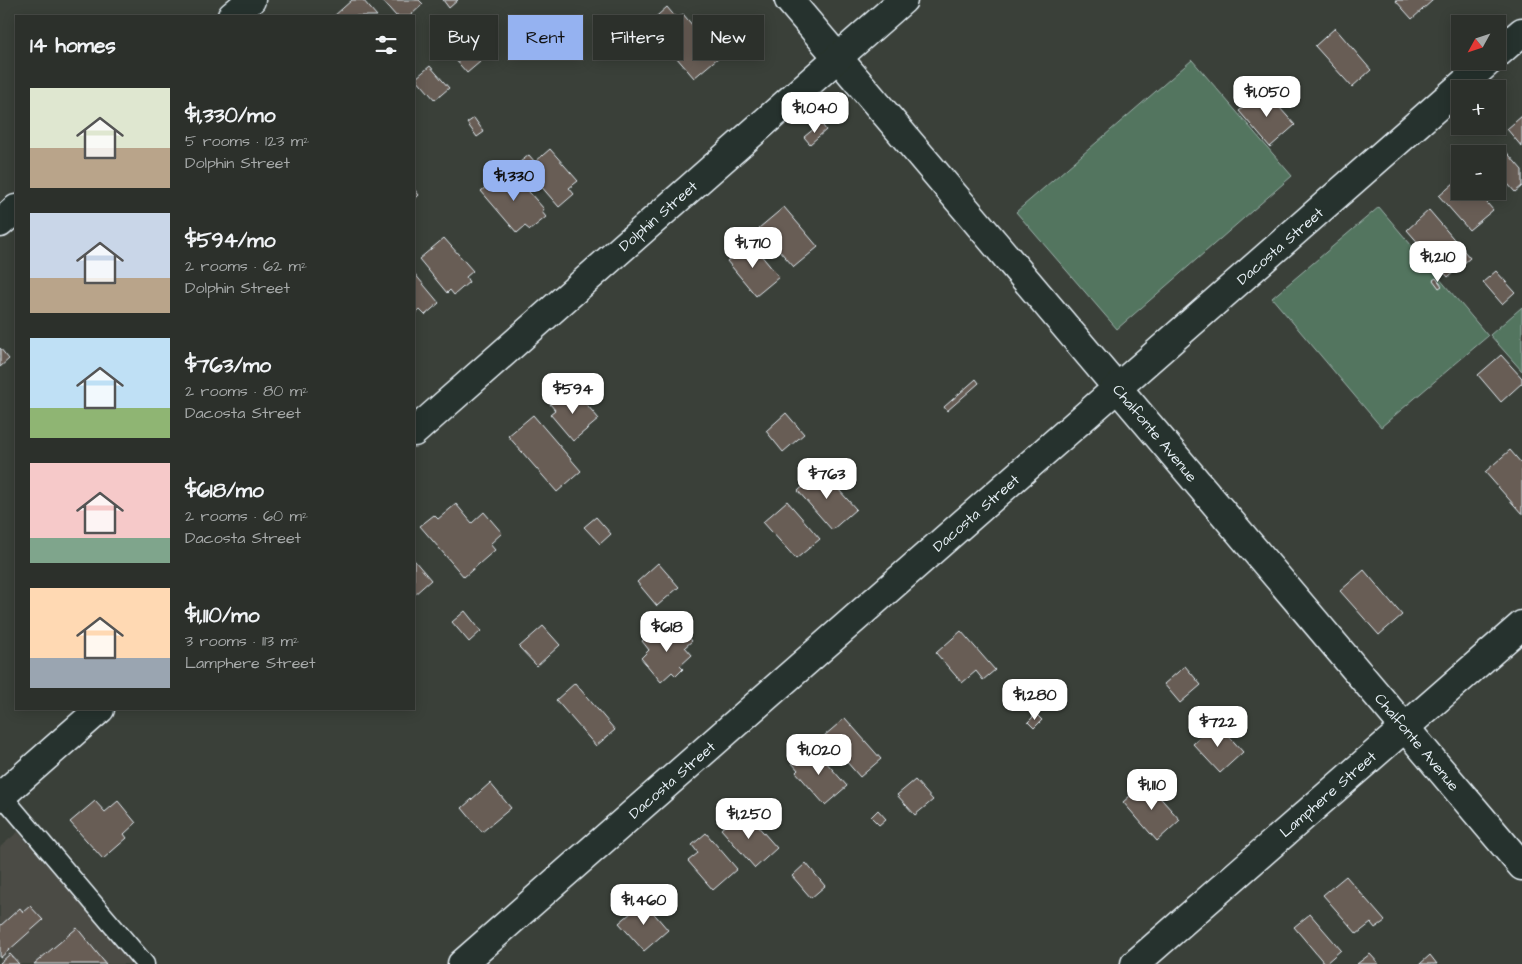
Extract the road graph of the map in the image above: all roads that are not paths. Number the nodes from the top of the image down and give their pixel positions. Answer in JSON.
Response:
{"nodes":[{"id":1,"x":251,"y":0,"type":"edge"},
{"id":2,"x":789,"y":0,"type":"edge"},
{"id":3,"x":904,"y":0,"type":"edge"},
{"id":4,"x":233,"y":15,"type":"edge"},
{"id":5,"x":1522,"y":32,"type":"edge"},
{"id":6,"x":1506,"y":47,"type":"edge"},
{"id":7,"x":838,"y":58,"type":"junction"},
{"id":8,"x":1479,"y":70,"type":"edge"},
{"id":9,"x":15,"y":210,"type":"edge"},
{"id":10,"x":0,"y":223,"type":"edge"},
{"id":11,"x":1118,"y":389,"type":"junction"},
{"id":12,"x":415,"y":431,"type":"edge"},
{"id":13,"x":1522,"y":625,"type":"edge"},
{"id":14,"x":99,"y":710,"type":"edge"},
{"id":15,"x":1405,"y":726,"type":"junction"},
{"id":16,"x":1,"y":795,"type":"edge"},
{"id":17,"x":1522,"y":866,"type":"edge"},
{"id":18,"x":146,"y":964,"type":"edge"},
{"id":19,"x":462,"y":964,"type":"edge"},
{"id":20,"x":1135,"y":964,"type":"edge"}],
"edges":[{"from":1,"to":4,"type":"street"},
{"from":2,"to":7,"type":"street","name":"Chalfonte Avenue"},
{"from":3,"to":7,"type":"street","name":"Dolphin Street"},
{"from":5,"to":6,"type":"street"},
{"from":7,"to":11,"type":"street","name":"Chalfonte Avenue"},
{"from":7,"to":12,"type":"street","name":"Dolphin Street"},
{"from":8,"to":11,"type":"street","name":"Dacosta Street"},
{"from":9,"to":10,"type":"street"},
{"from":11,"to":15,"type":"street","name":"Chalfonte Avenue"},
{"from":11,"to":19,"type":"street","name":"Dacosta Street"},
{"from":13,"to":15,"type":"street","name":"Lamphere Street"},
{"from":14,"to":16,"type":"street"},
{"from":15,"to":17,"type":"street","name":"Chalfonte Avenue"},
{"from":15,"to":20,"type":"street","name":"Lamphere Street"},
{"from":16,"to":18,"type":"lane"}]}
